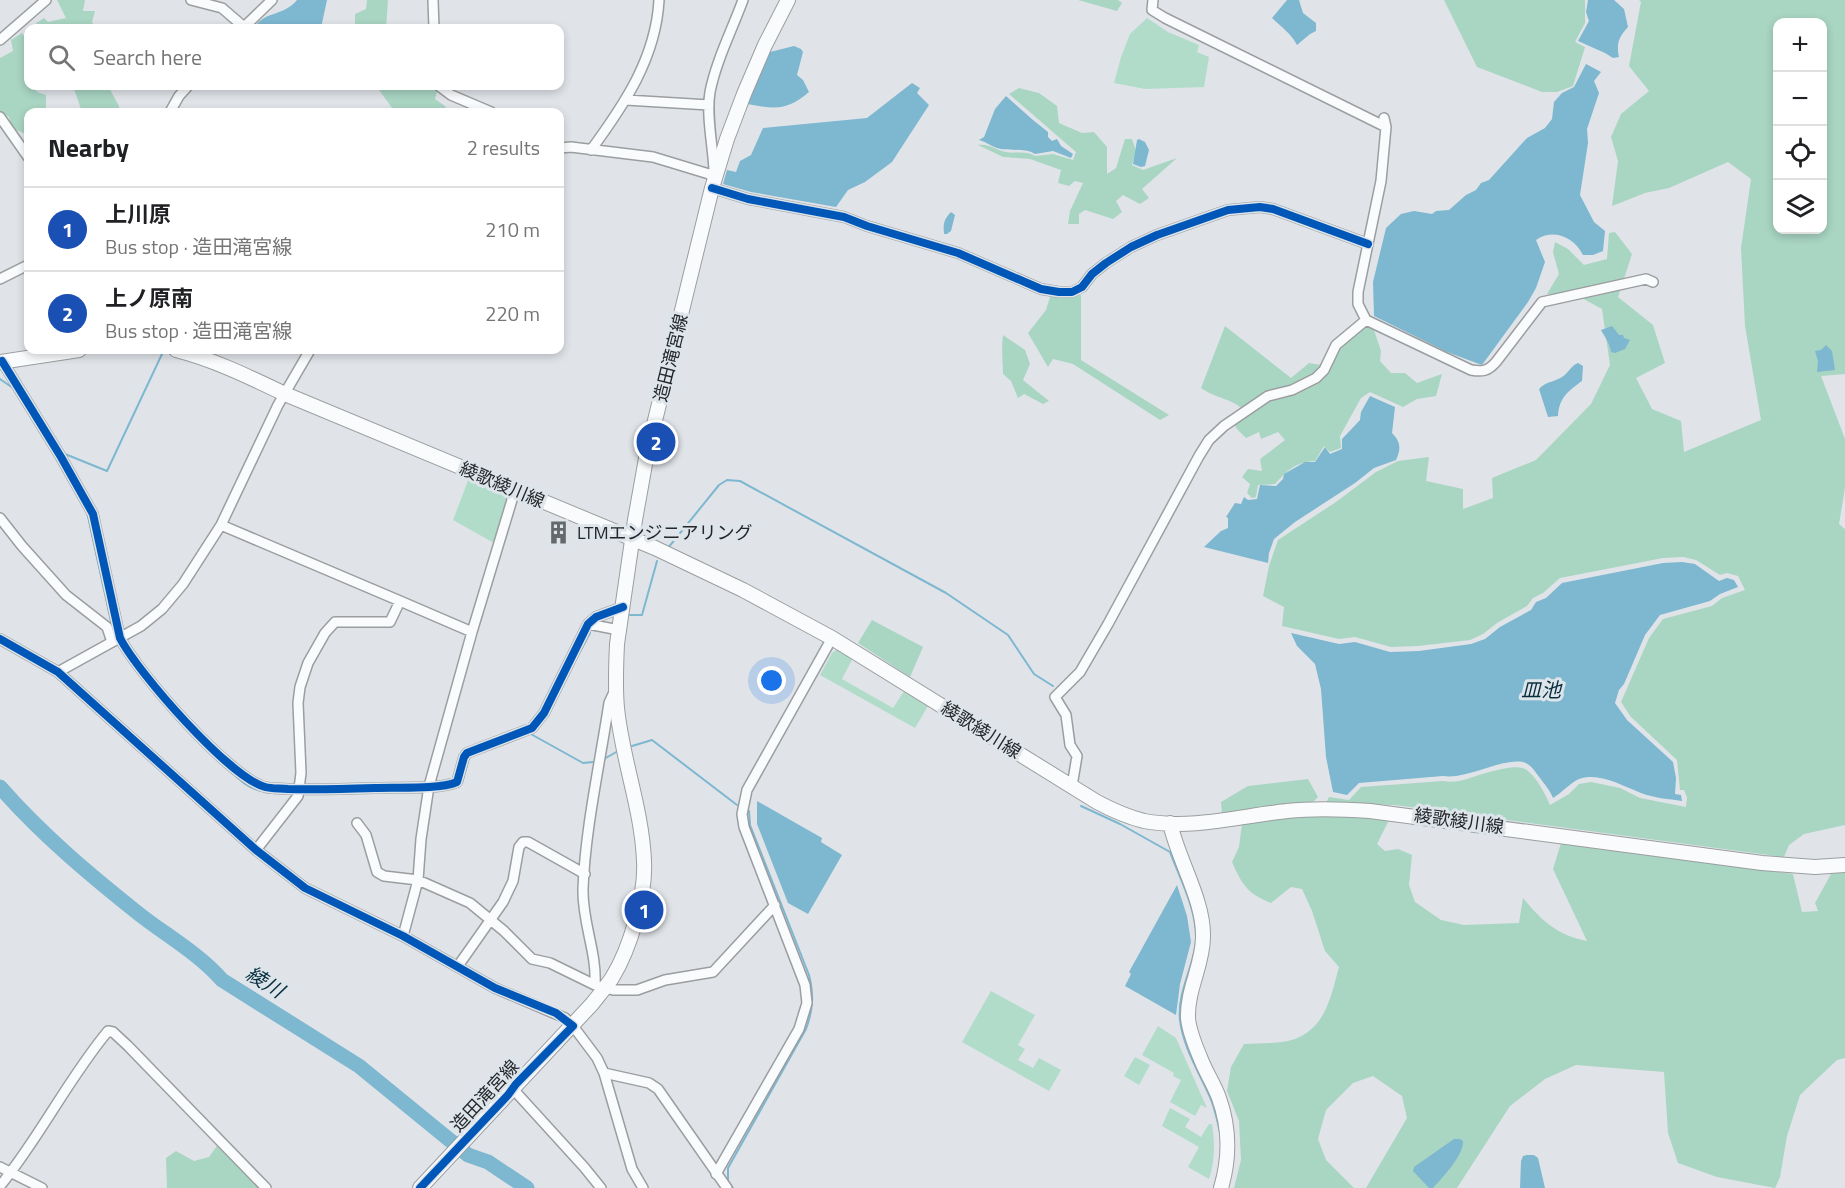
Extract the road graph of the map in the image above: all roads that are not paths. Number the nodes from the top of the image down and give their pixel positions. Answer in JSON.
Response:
{"nodes":[{"id":1,"x":46,"y":0,"type":"edge"},
{"id":2,"x":191,"y":0,"type":"edge"},
{"id":3,"x":272,"y":0,"type":"edge"},
{"id":4,"x":433,"y":0,"type":"edge"},
{"id":5,"x":659,"y":0,"type":"edge"},
{"id":6,"x":743,"y":0,"type":"edge"},
{"id":7,"x":788,"y":0,"type":"edge"},
{"id":8,"x":1152,"y":0,"type":"edge"},
{"id":9,"x":239,"y":24,"type":"edge"},
{"id":10,"x":247,"y":24,"type":"edge"},
{"id":11,"x":434,"y":24,"type":"edge"},
{"id":12,"x":0,"y":40,"type":"edge"},
{"id":13,"x":184,"y":90,"type":"edge"},
{"id":14,"x":444,"y":90,"type":"edge"},
{"id":15,"x":626,"y":100,"type":"junction"},
{"id":16,"x":710,"y":105,"type":"junction"},
{"id":17,"x":172,"y":108,"type":"edge"},
{"id":18,"x":482,"y":108,"type":"edge"},
{"id":19,"x":0,"y":117,"type":"edge"},
{"id":20,"x":564,"y":148,"type":"edge"},
{"id":21,"x":591,"y":150,"type":"junction"},
{"id":22,"x":24,"y":151,"type":"edge"},
{"id":23,"x":714,"y":183,"type":"junction"},
{"id":24,"x":1368,"y":244,"type":"junction"},
{"id":25,"x":24,"y":267,"type":"edge"},
{"id":26,"x":0,"y":279,"type":"edge"},
{"id":27,"x":1653,"y":282,"type":"dead end"},
{"id":28,"x":1366,"y":320,"type":"junction"},
{"id":29,"x":53,"y":354,"type":"edge"},
{"id":30,"x":200,"y":354,"type":"edge"},
{"id":31,"x":308,"y":354,"type":"edge"},
{"id":32,"x":1,"y":362,"type":"edge"},
{"id":33,"x":285,"y":394,"type":"junction"},
{"id":34,"x":515,"y":490,"type":"junction"},
{"id":35,"x":0,"y":518,"type":"edge"},
{"id":36,"x":221,"y":525,"type":"junction"},
{"id":37,"x":632,"y":540,"type":"junction"},
{"id":38,"x":400,"y":602,"type":"junction"},
{"id":39,"x":623,"y":607,"type":"junction"},
{"id":40,"x":588,"y":624,"type":"junction"},
{"id":41,"x":619,"y":630,"type":"junction"},
{"id":42,"x":472,"y":632,"type":"junction"},
{"id":43,"x":832,"y":638,"type":"junction"},
{"id":44,"x":0,"y":639,"type":"edge"},
{"id":45,"x":116,"y":640,"type":"junction"},
{"id":46,"x":58,"y":672,"type":"junction"},
{"id":47,"x":616,"y":688,"type":"junction"},
{"id":48,"x":429,"y":786,"type":"junction"},
{"id":49,"x":1072,"y":786,"type":"junction"},
{"id":50,"x":300,"y":789,"type":"junction"},
{"id":51,"x":357,"y":823,"type":"dead end"},
{"id":52,"x":1170,"y":823,"type":"junction"},
{"id":53,"x":256,"y":850,"type":"junction"},
{"id":54,"x":1845,"y":865,"type":"edge"},
{"id":55,"x":585,"y":874,"type":"junction"},
{"id":56,"x":418,"y":880,"type":"junction"},
{"id":57,"x":775,"y":905,"type":"junction"},
{"id":58,"x":492,"y":921,"type":"junction"},
{"id":59,"x":403,"y":936,"type":"junction"},
{"id":60,"x":458,"y":966,"type":"junction"},
{"id":61,"x":600,"y":986,"type":"junction"},
{"id":62,"x":573,"y":1026,"type":"junction"},
{"id":63,"x":604,"y":1073,"type":"junction"},
{"id":64,"x":512,"y":1090,"type":"junction"},
{"id":65,"x":0,"y":1167,"type":"edge"},
{"id":66,"x":10,"y":1173,"type":"junction"},
{"id":67,"x":716,"y":1174,"type":"junction"},
{"id":68,"x":0,"y":1186,"type":"edge"},
{"id":69,"x":42,"y":1188,"type":"edge"},
{"id":70,"x":266,"y":1188,"type":"edge"},
{"id":71,"x":420,"y":1188,"type":"edge"},
{"id":72,"x":600,"y":1188,"type":"edge"},
{"id":73,"x":643,"y":1188,"type":"edge"},
{"id":74,"x":727,"y":1188,"type":"edge"},
{"id":75,"x":1221,"y":1188,"type":"edge"}],
"edges":[{"from":1,"to":12,"type":"street"},
{"from":2,"to":9,"type":"street"},
{"from":3,"to":10,"type":"street"},
{"from":4,"to":11,"type":"street"},
{"from":5,"to":15,"type":"street"},
{"from":6,"to":16,"type":"street"},
{"from":7,"to":23,"type":"main road","name":"造田滝宮線"},
{"from":8,"to":24,"type":"street"},
{"from":13,"to":17,"type":"street"},
{"from":14,"to":18,"type":"street"},
{"from":15,"to":16,"type":"street"},
{"from":15,"to":21,"type":"street"},
{"from":16,"to":23,"type":"street"},
{"from":19,"to":22,"type":"street"},
{"from":20,"to":21,"type":"street"},
{"from":21,"to":23,"type":"street"},
{"from":23,"to":24,"type":"street"},
{"from":23,"to":37,"type":"main road","name":"造田滝宮線"},
{"from":24,"to":28,"type":"street"},
{"from":25,"to":26,"type":"street"},
{"from":27,"to":28,"type":"street"},
{"from":28,"to":49,"type":"street"},
{"from":29,"to":32,"type":"main road"},
{"from":30,"to":33,"type":"main road","name":"綾歌綾川線"},
{"from":31,"to":33,"type":"street"},
{"from":32,"to":45,"type":"street"},
{"from":33,"to":34,"type":"main road","name":"綾歌綾川線"},
{"from":33,"to":36,"type":"street"},
{"from":34,"to":37,"type":"main road","name":"綾歌綾川線"},
{"from":34,"to":42,"type":"street"},
{"from":35,"to":45,"type":"street"},
{"from":36,"to":38,"type":"street"},
{"from":36,"to":45,"type":"street"},
{"from":37,"to":39,"type":"main road","name":"造田滝宮線"},
{"from":37,"to":43,"type":"main road","name":"綾歌綾川線"},
{"from":38,"to":42,"type":"street"},
{"from":38,"to":50,"type":"street"},
{"from":39,"to":40,"type":"street"},
{"from":39,"to":41,"type":"main road","name":"造田滝宮線"},
{"from":40,"to":41,"type":"street"},
{"from":40,"to":48,"type":"street"},
{"from":41,"to":47,"type":"main road","name":"造田滝宮線"},
{"from":42,"to":48,"type":"street"},
{"from":43,"to":49,"type":"main road","name":"綾歌綾川線"},
{"from":43,"to":57,"type":"street"},
{"from":44,"to":46,"type":"street"},
{"from":45,"to":46,"type":"street"},
{"from":45,"to":50,"type":"street"},
{"from":46,"to":53,"type":"street"},
{"from":47,"to":55,"type":"street"},
{"from":47,"to":61,"type":"main road","name":"造田滝宮線"},
{"from":48,"to":50,"type":"street"},
{"from":48,"to":56,"type":"street"},
{"from":49,"to":52,"type":"main road","name":"綾歌綾川線"},
{"from":50,"to":53,"type":"street"},
{"from":51,"to":56,"type":"street"},
{"from":52,"to":54,"type":"main road","name":"綾歌綾川線"},
{"from":52,"to":75,"type":"main road"},
{"from":53,"to":59,"type":"street"},
{"from":55,"to":58,"type":"street"},
{"from":55,"to":61,"type":"street"},
{"from":56,"to":58,"type":"street"},
{"from":56,"to":59,"type":"street"},
{"from":57,"to":61,"type":"street"},
{"from":57,"to":67,"type":"street"},
{"from":58,"to":60,"type":"street"},
{"from":58,"to":61,"type":"street"},
{"from":59,"to":60,"type":"street"},
{"from":60,"to":62,"type":"street"},
{"from":61,"to":62,"type":"main road","name":"造田滝宮線"},
{"from":62,"to":63,"type":"street"},
{"from":62,"to":64,"type":"main road","name":"造田滝宮線"},
{"from":63,"to":67,"type":"street"},
{"from":63,"to":73,"type":"street"},
{"from":64,"to":71,"type":"main road","name":"造田滝宮線"},
{"from":64,"to":72,"type":"street"},
{"from":65,"to":66,"type":"street"},
{"from":66,"to":68,"type":"street"},
{"from":66,"to":69,"type":"street"},
{"from":66,"to":70,"type":"street"},
{"from":67,"to":74,"type":"street"}]}
